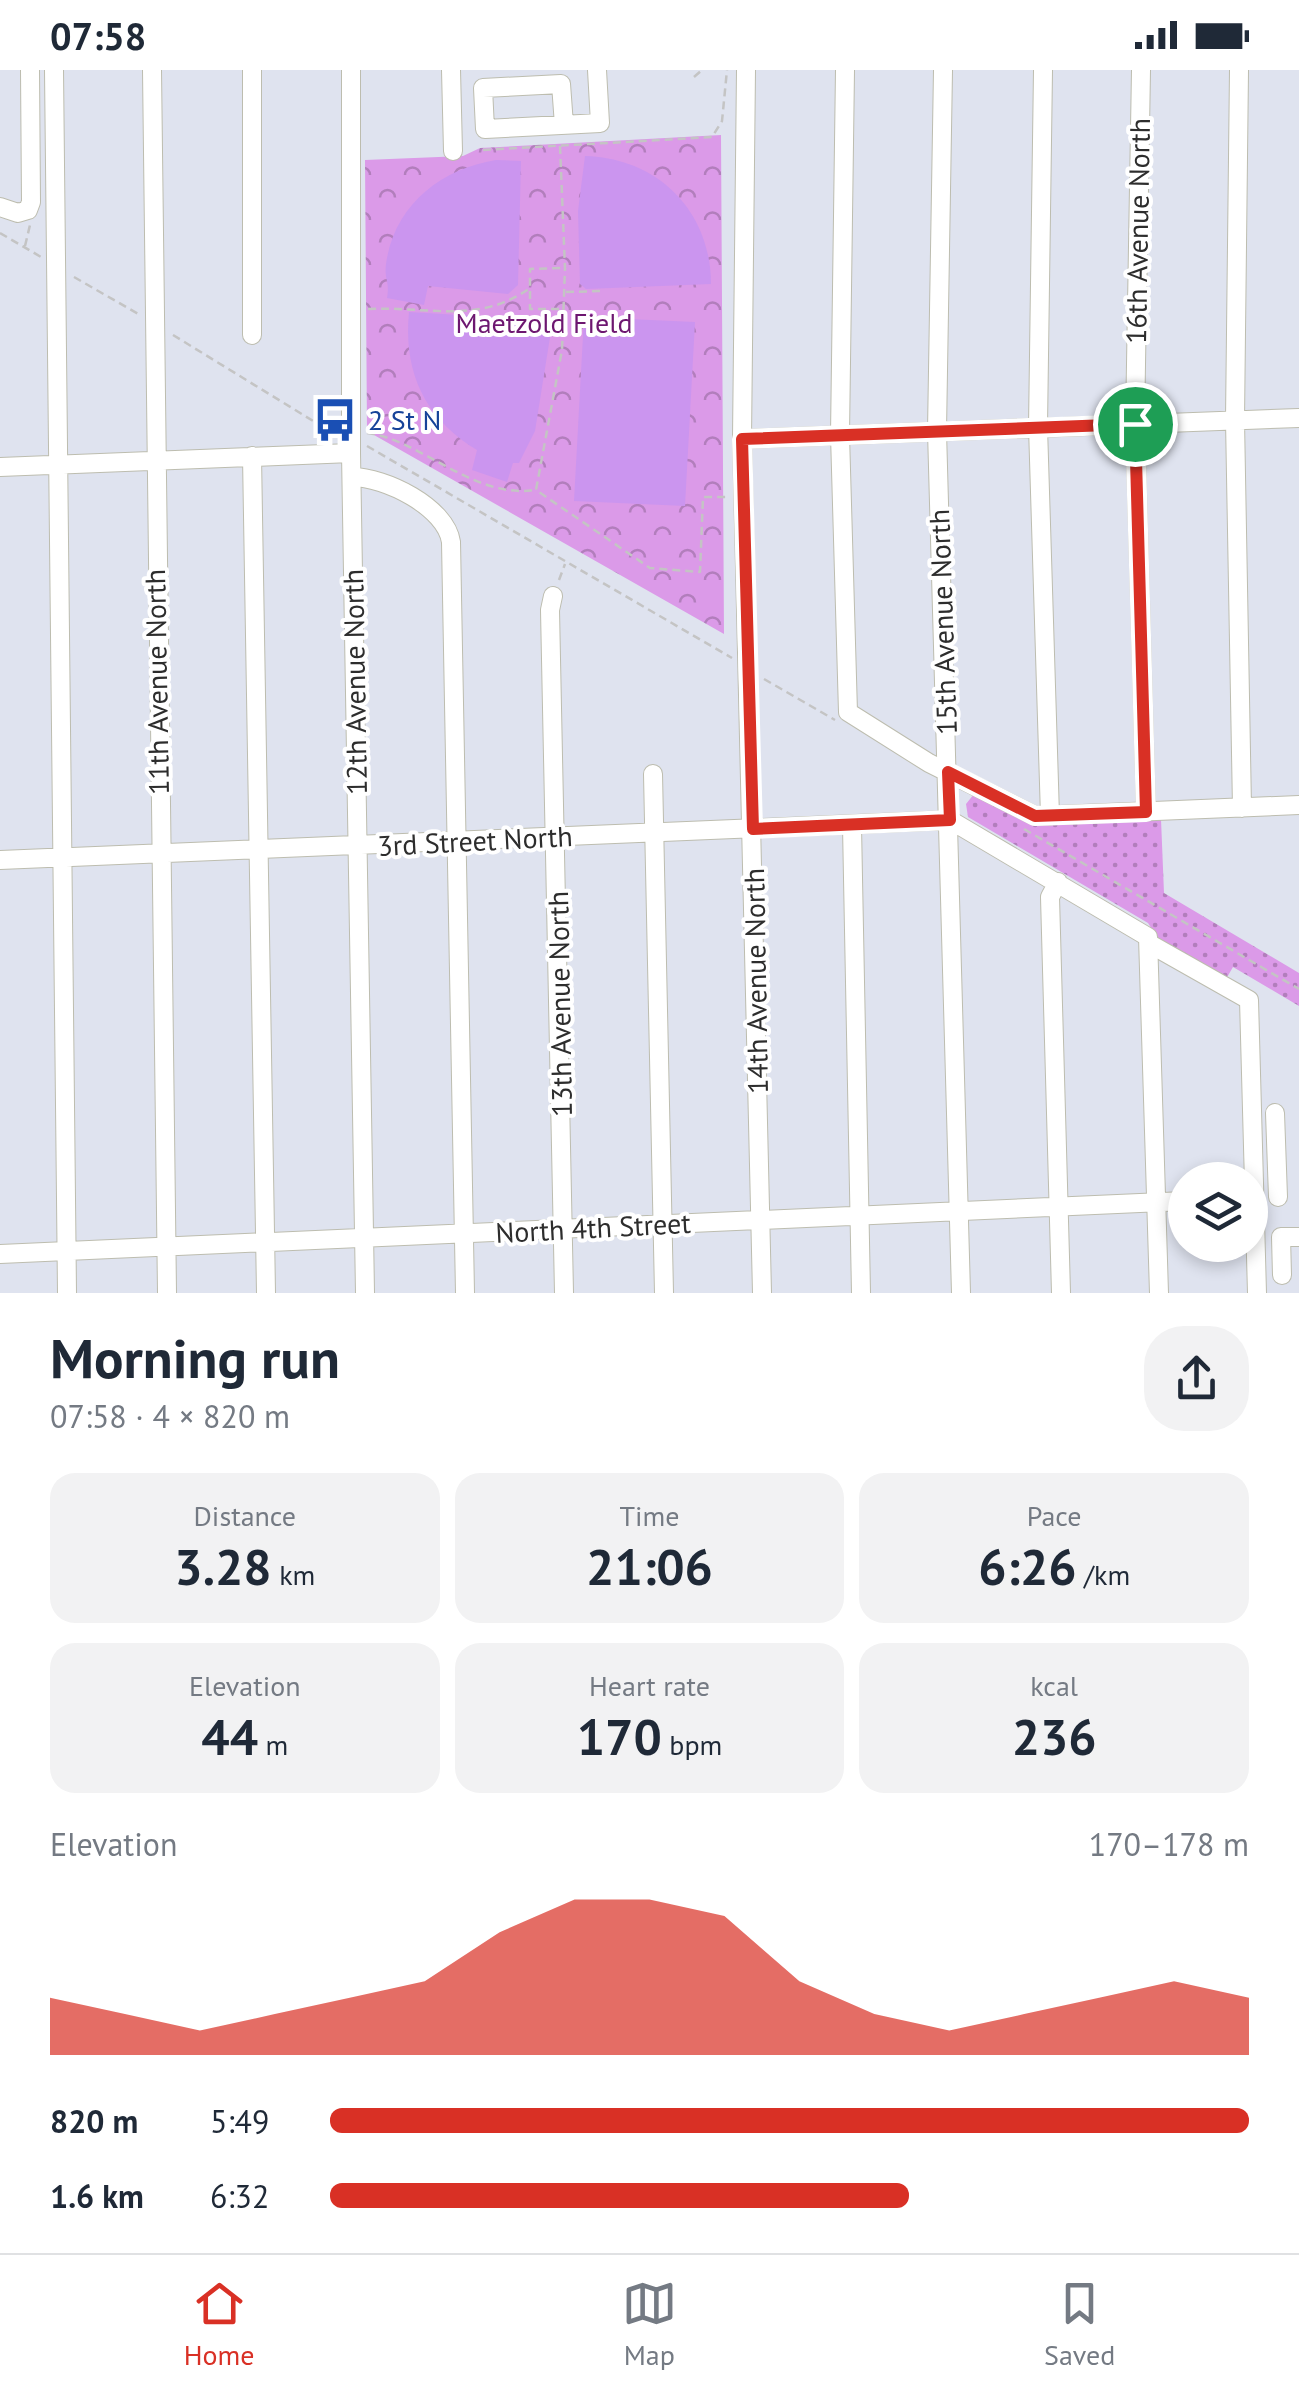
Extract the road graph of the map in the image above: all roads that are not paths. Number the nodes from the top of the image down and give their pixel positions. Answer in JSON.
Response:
{"nodes":[{"id":1,"x":30,"y":70,"type":"edge"},
{"id":2,"x":54,"y":70,"type":"edge"},
{"id":3,"x":152,"y":70,"type":"edge"},
{"id":4,"x":252,"y":70,"type":"edge"},
{"id":5,"x":351,"y":70,"type":"edge"},
{"id":6,"x":451,"y":70,"type":"edge"},
{"id":7,"x":597,"y":70,"type":"edge"},
{"id":8,"x":746,"y":70,"type":"edge"},
{"id":9,"x":845,"y":70,"type":"edge"},
{"id":10,"x":943,"y":70,"type":"edge"},
{"id":11,"x":1043,"y":70,"type":"edge"},
{"id":12,"x":1140,"y":70,"type":"edge"},
{"id":13,"x":1239,"y":70,"type":"edge"},
{"id":14,"x":564,"y":125,"type":"junction"},
{"id":15,"x":453,"y":151,"type":"dead end"},
{"id":16,"x":0,"y":207,"type":"edge"},
{"id":17,"x":252,"y":335,"type":"dead end"},
{"id":18,"x":1299,"y":418,"type":"edge"},
{"id":19,"x":1235,"y":420,"type":"junction"},
{"id":20,"x":1135,"y":424,"type":"junction"},
{"id":21,"x":1038,"y":428,"type":"junction"},
{"id":22,"x":937,"y":431,"type":"junction"},
{"id":23,"x":840,"y":435,"type":"junction"},
{"id":24,"x":742,"y":439,"type":"junction"},
{"id":25,"x":356,"y":448,"type":"junction"},
{"id":26,"x":252,"y":456,"type":"junction"},
{"id":27,"x":154,"y":461,"type":"junction"},
{"id":28,"x":58,"y":465,"type":"junction"},
{"id":29,"x":0,"y":466,"type":"edge"},
{"id":30,"x":352,"y":477,"type":"junction"},
{"id":31,"x":553,"y":596,"type":"road end"},
{"id":32,"x":948,"y":772,"type":"junction"},
{"id":33,"x":652,"y":774,"type":"dead end"},
{"id":34,"x":1299,"y":805,"type":"edge"},
{"id":35,"x":1242,"y":808,"type":"junction"},
{"id":36,"x":1146,"y":812,"type":"junction"},
{"id":37,"x":1050,"y":816,"type":"junction"},
{"id":38,"x":950,"y":820,"type":"junction"},
{"id":39,"x":852,"y":826,"type":"junction"},
{"id":40,"x":753,"y":829,"type":"junction"},
{"id":41,"x":654,"y":833,"type":"junction"},
{"id":42,"x":557,"y":838,"type":"junction"},
{"id":43,"x":456,"y":842,"type":"junction"},
{"id":44,"x":358,"y":846,"type":"junction"},
{"id":45,"x":259,"y":850,"type":"junction"},
{"id":46,"x":159,"y":854,"type":"junction"},
{"id":47,"x":62,"y":858,"type":"junction"},
{"id":48,"x":0,"y":860,"type":"edge"},
{"id":49,"x":1058,"y":882,"type":"junction"},
{"id":50,"x":1149,"y":940,"type":"junction"},
{"id":51,"x":1275,"y":1113,"type":"dead end"},
{"id":52,"x":1251,"y":1162,"type":"edge"},
{"id":53,"x":1299,"y":1196,"type":"edge"},
{"id":54,"x":1268,"y":1197,"type":"edge"},
{"id":55,"x":1278,"y":1197,"type":"junction"},
{"id":56,"x":1156,"y":1202,"type":"junction"},
{"id":57,"x":1168,"y":1202,"type":"edge"},
{"id":58,"x":1060,"y":1207,"type":"junction"},
{"id":59,"x":959,"y":1211,"type":"junction"},
{"id":60,"x":859,"y":1216,"type":"junction"},
{"id":61,"x":761,"y":1220,"type":"junction"},
{"id":62,"x":662,"y":1225,"type":"junction"},
{"id":63,"x":563,"y":1230,"type":"junction"},
{"id":64,"x":464,"y":1234,"type":"junction"},
{"id":65,"x":364,"y":1237,"type":"junction"},
{"id":66,"x":1299,"y":1237,"type":"edge"},
{"id":67,"x":265,"y":1241,"type":"junction"},
{"id":68,"x":166,"y":1245,"type":"junction"},
{"id":69,"x":67,"y":1251,"type":"junction"},
{"id":70,"x":0,"y":1254,"type":"edge"},
{"id":71,"x":1255,"y":1262,"type":"edge"},
{"id":72,"x":1282,"y":1275,"type":"dead end"},
{"id":73,"x":67,"y":1293,"type":"edge"},
{"id":74,"x":166,"y":1293,"type":"edge"},
{"id":75,"x":266,"y":1293,"type":"edge"},
{"id":76,"x":365,"y":1293,"type":"edge"},
{"id":77,"x":465,"y":1293,"type":"edge"},
{"id":78,"x":564,"y":1293,"type":"edge"},
{"id":79,"x":664,"y":1293,"type":"edge"},
{"id":80,"x":762,"y":1293,"type":"edge"},
{"id":81,"x":860,"y":1293,"type":"edge"},
{"id":82,"x":961,"y":1293,"type":"edge"},
{"id":83,"x":1061,"y":1293,"type":"edge"},
{"id":84,"x":1159,"y":1293,"type":"edge"},
{"id":85,"x":1257,"y":1293,"type":"edge"}],
"edges":[{"from":1,"to":16,"type":"street"},
{"from":2,"to":28,"type":"street"},
{"from":3,"to":27,"type":"street","name":"11th Avenue North"},
{"from":4,"to":17,"type":"street"},
{"from":5,"to":25,"type":"street","name":"12th Avenue North"},
{"from":6,"to":15,"type":"street"},
{"from":7,"to":14,"type":"street"},
{"from":8,"to":24,"type":"street","name":"14th Avenue North"},
{"from":9,"to":23,"type":"street"},
{"from":10,"to":22,"type":"street","name":"15th Avenue North"},
{"from":11,"to":21,"type":"street"},
{"from":12,"to":20,"type":"street","name":"16th Avenue North"},
{"from":13,"to":19,"type":"street"},
{"from":14,"to":14,"type":"street"},
{"from":18,"to":19,"type":"street"},
{"from":19,"to":20,"type":"street"},
{"from":19,"to":35,"type":"street"},
{"from":20,"to":21,"type":"street"},
{"from":20,"to":36,"type":"street","name":"16th Avenue North"},
{"from":21,"to":22,"type":"street"},
{"from":21,"to":37,"type":"street"},
{"from":22,"to":23,"type":"street"},
{"from":22,"to":32,"type":"street","name":"15th Avenue North"},
{"from":23,"to":24,"type":"street"},
{"from":23,"to":32,"type":"street"},
{"from":24,"to":40,"type":"street","name":"14th Avenue North"},
{"from":25,"to":26,"type":"street"},
{"from":25,"to":30,"type":"street","name":"12th Avenue North"},
{"from":26,"to":27,"type":"street"},
{"from":26,"to":45,"type":"street"},
{"from":27,"to":28,"type":"street"},
{"from":27,"to":46,"type":"street","name":"11th Avenue North"},
{"from":28,"to":29,"type":"street"},
{"from":28,"to":47,"type":"street"},
{"from":30,"to":43,"type":"street"},
{"from":30,"to":44,"type":"street","name":"12th Avenue North"},
{"from":31,"to":42,"type":"street","name":"13th Avenue North"},
{"from":32,"to":37,"type":"street"},
{"from":32,"to":38,"type":"street","name":"15th Avenue North"},
{"from":33,"to":41,"type":"street"},
{"from":34,"to":35,"type":"street"},
{"from":35,"to":36,"type":"street"},
{"from":36,"to":37,"type":"street"},
{"from":38,"to":39,"type":"street","name":"3rd Street North"},
{"from":38,"to":49,"type":"street"},
{"from":38,"to":59,"type":"street","name":"15th Avenue North"},
{"from":39,"to":40,"type":"street","name":"3rd Street North"},
{"from":39,"to":60,"type":"street"},
{"from":40,"to":41,"type":"street","name":"3rd Street North"},
{"from":40,"to":61,"type":"street","name":"14th Avenue North"},
{"from":41,"to":42,"type":"street","name":"3rd Street North"},
{"from":41,"to":62,"type":"street"},
{"from":42,"to":43,"type":"street","name":"3rd Street North"},
{"from":42,"to":63,"type":"street","name":"13th Avenue North"},
{"from":43,"to":44,"type":"street","name":"3rd Street North"},
{"from":43,"to":64,"type":"street"},
{"from":44,"to":45,"type":"street","name":"3rd Street North"},
{"from":44,"to":65,"type":"street","name":"12th Avenue North"},
{"from":45,"to":46,"type":"street","name":"3rd Street North"},
{"from":45,"to":67,"type":"street"},
{"from":46,"to":47,"type":"street","name":"3rd Street North"},
{"from":46,"to":68,"type":"street","name":"11th Avenue North"},
{"from":47,"to":48,"type":"street","name":"3rd Street North"},
{"from":47,"to":69,"type":"street"},
{"from":49,"to":50,"type":"street"},
{"from":49,"to":58,"type":"street"},
{"from":50,"to":52,"type":"street"},
{"from":50,"to":56,"type":"street"},
{"from":51,"to":55,"type":"street"},
{"from":53,"to":55,"type":"street"},
{"from":54,"to":55,"type":"street"},
{"from":56,"to":57,"type":"street","name":"North 4th Street"},
{"from":56,"to":58,"type":"street","name":"North 4th Street"},
{"from":56,"to":84,"type":"street"},
{"from":58,"to":59,"type":"street","name":"North 4th Street"},
{"from":58,"to":83,"type":"street"},
{"from":59,"to":60,"type":"street","name":"North 4th Street"},
{"from":59,"to":82,"type":"street","name":"15th Avenue North"},
{"from":60,"to":61,"type":"street","name":"North 4th Street"},
{"from":60,"to":81,"type":"street"},
{"from":61,"to":62,"type":"street","name":"North 4th Street"},
{"from":61,"to":80,"type":"street","name":"14th Avenue North"},
{"from":62,"to":63,"type":"street","name":"North 4th Street"},
{"from":62,"to":79,"type":"street"},
{"from":63,"to":64,"type":"street","name":"North 4th Street"},
{"from":63,"to":78,"type":"street","name":"13th Avenue North"},
{"from":64,"to":65,"type":"street","name":"North 4th Street"},
{"from":64,"to":77,"type":"street"},
{"from":65,"to":67,"type":"street","name":"North 4th Street"},
{"from":65,"to":76,"type":"street","name":"12th Avenue North"},
{"from":66,"to":72,"type":"street"},
{"from":67,"to":68,"type":"street","name":"North 4th Street"},
{"from":67,"to":75,"type":"street"},
{"from":68,"to":69,"type":"street","name":"North 4th Street"},
{"from":68,"to":74,"type":"street","name":"11th Avenue North"},
{"from":69,"to":70,"type":"street","name":"North 4th Street"},
{"from":69,"to":73,"type":"street"},
{"from":71,"to":85,"type":"street"}]}
